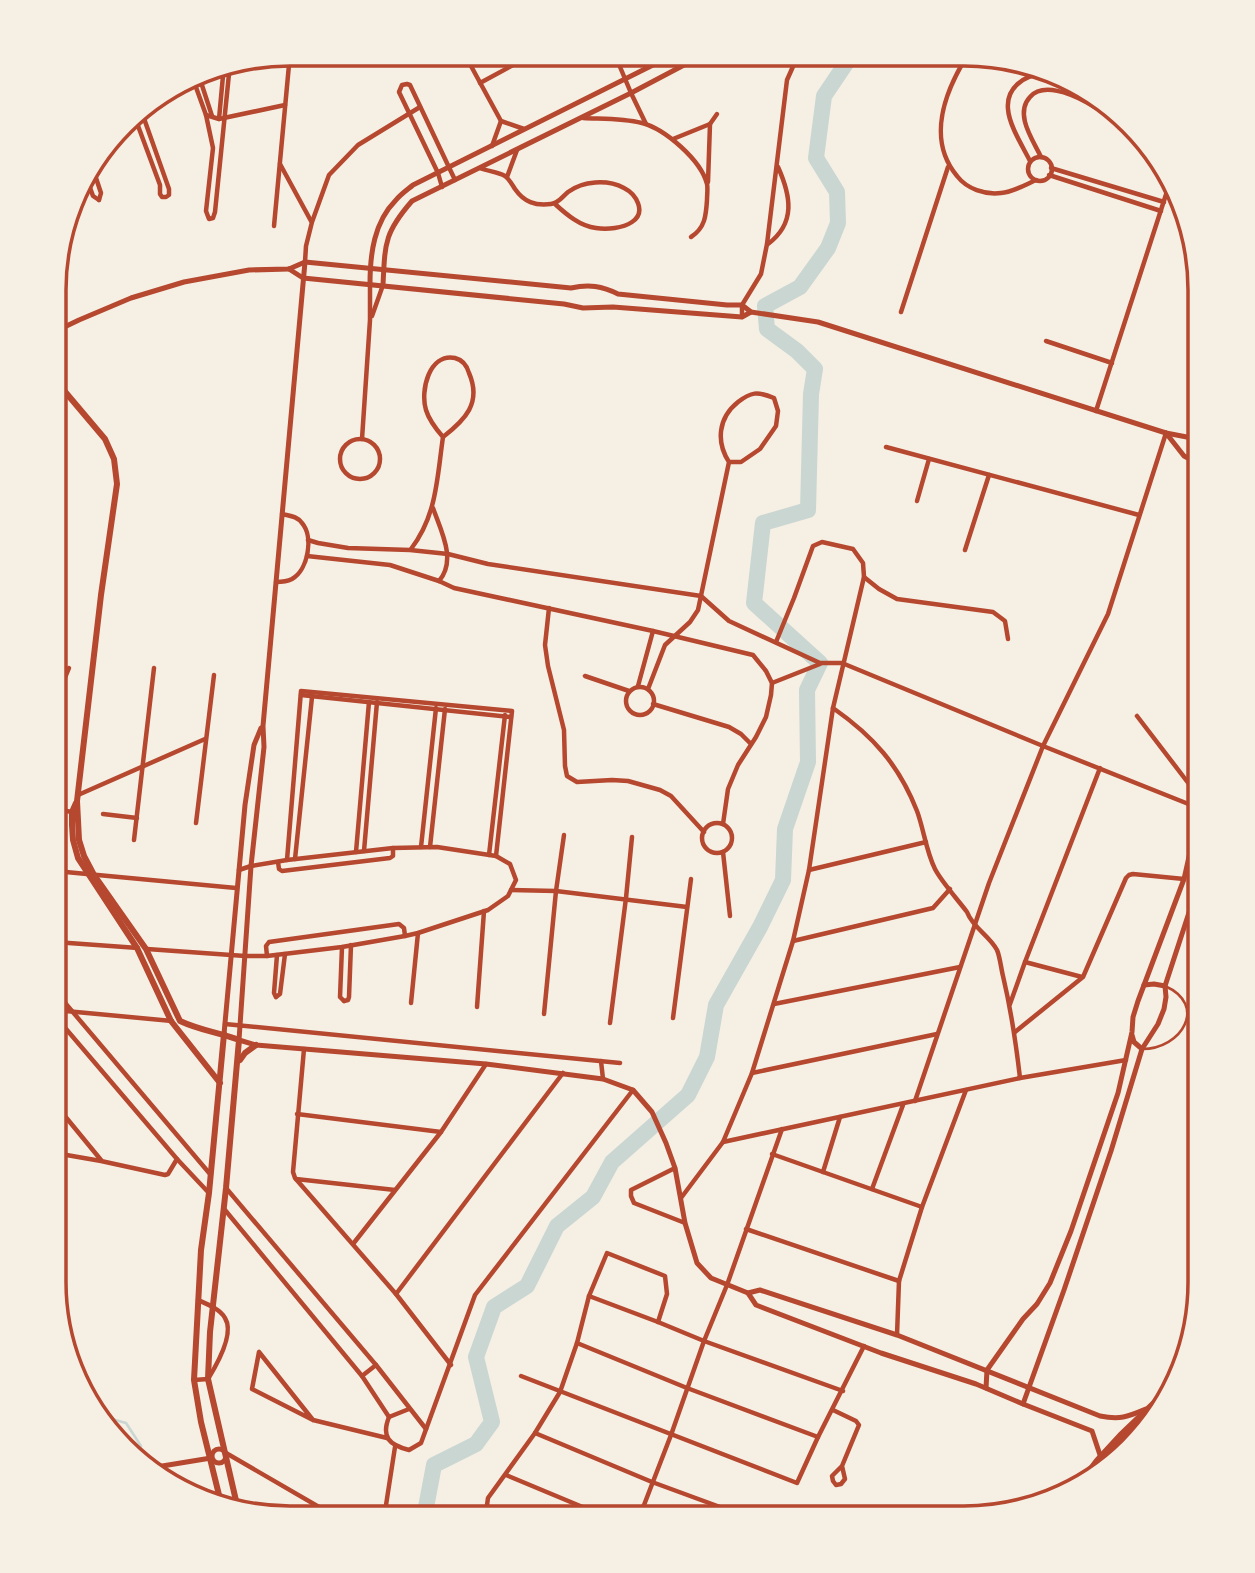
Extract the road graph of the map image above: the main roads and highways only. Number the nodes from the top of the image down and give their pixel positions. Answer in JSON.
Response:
{"nodes":[{"id":1,"x":66,"y":393,"type":"edge"},
{"id":2,"x":91,"y":874,"type":"junction"},
{"id":3,"x":224,"y":1034,"type":"junction"},
{"id":4,"x":256,"y":1045,"type":"road end"},
{"id":5,"x":238,"y":1065,"type":"junction"},
{"id":6,"x":220,"y":1083,"type":"junction"},
{"id":7,"x":1152,"y":1405,"type":"edge"},
{"id":8,"x":1098,"y":1462,"type":"edge"},
{"id":9,"x":219,"y":1495,"type":"edge"},
{"id":10,"x":236,"y":1499,"type":"edge"}],
"edges":[{"from":1,"to":2,"type":"main road"},
{"from":2,"to":3,"type":"main road"},
{"from":2,"to":6,"type":"main road"},
{"from":3,"to":5,"type":"main road"},
{"from":3,"to":6,"type":"main road"},
{"from":4,"to":5,"type":"main road"},
{"from":5,"to":10,"type":"main road"},
{"from":6,"to":9,"type":"main road"},
{"from":7,"to":8,"type":"highway"}]}
